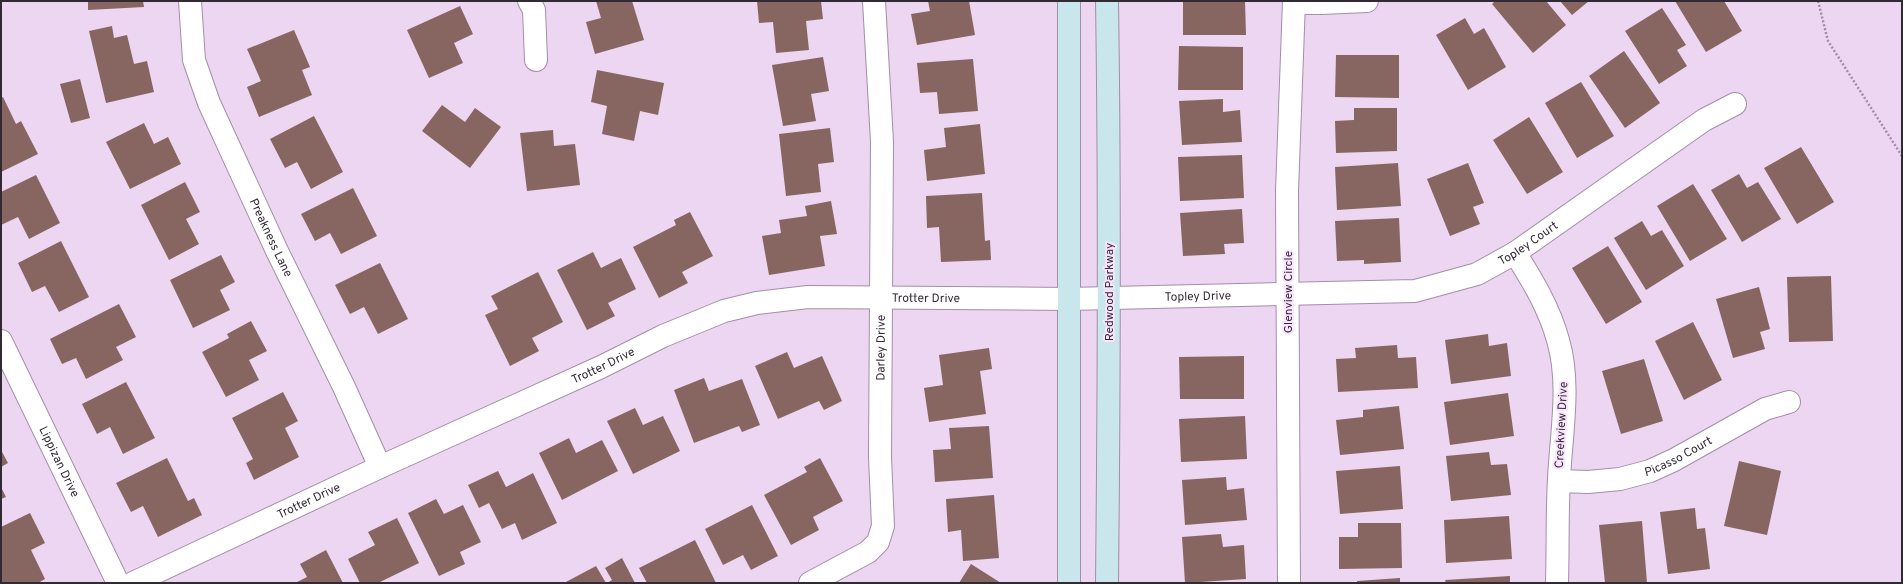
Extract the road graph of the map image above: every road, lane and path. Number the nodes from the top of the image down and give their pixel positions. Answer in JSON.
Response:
{"nodes":[{"id":1,"x":190,"y":1,"type":"edge"},
{"id":2,"x":530,"y":1,"type":"edge"},
{"id":3,"x":874,"y":1,"type":"edge"},
{"id":4,"x":1069,"y":1,"type":"edge"},
{"id":5,"x":1106,"y":1,"type":"edge"},
{"id":6,"x":1367,"y":1,"type":"edge"},
{"id":7,"x":1818,"y":1,"type":"edge"},
{"id":8,"x":1294,"y":2,"type":"edge"},
{"id":9,"x":536,"y":60,"type":"dead end"},
{"id":10,"x":1735,"y":104,"type":"dead end"},
{"id":11,"x":1902,"y":156,"type":"edge"},
{"id":12,"x":1515,"y":253,"type":"junction"},
{"id":13,"x":1288,"y":294,"type":"junction"},
{"id":14,"x":1108,"y":297,"type":"junction"},
{"id":15,"x":880,"y":298,"type":"junction"},
{"id":16,"x":1069,"y":299,"type":"junction"},
{"id":17,"x":1,"y":341,"type":"edge"},
{"id":18,"x":1789,"y":402,"type":"dead end"},
{"id":19,"x":380,"y":467,"type":"junction"},
{"id":20,"x":1559,"y":481,"type":"junction"},
{"id":21,"x":118,"y":583,"type":"edge"},
{"id":22,"x":133,"y":583,"type":"edge"},
{"id":23,"x":810,"y":583,"type":"edge"},
{"id":24,"x":1069,"y":583,"type":"edge"},
{"id":25,"x":1107,"y":583,"type":"edge"},
{"id":26,"x":1289,"y":583,"type":"edge"},
{"id":27,"x":1557,"y":583,"type":"edge"}],
"edges":[{"from":1,"to":19,"type":"street","name":"Preakness Lane"},
{"from":2,"to":9,"type":"street"},
{"from":3,"to":15,"type":"street","name":"Darley Drive"},
{"from":4,"to":16,"type":"main road"},
{"from":5,"to":14,"type":"main road","name":"Redwood Parkway"},
{"from":6,"to":8,"type":"street"},
{"from":7,"to":11,"type":"path"},
{"from":8,"to":13,"type":"street","name":"Glenview Circle"},
{"from":10,"to":12,"type":"street","name":"Topley Court"},
{"from":12,"to":13,"type":"street","name":"Topley Court"},
{"from":12,"to":20,"type":"street","name":"Creekview Drive"},
{"from":13,"to":14,"type":"street","name":"Topley Drive"},
{"from":13,"to":26,"type":"street","name":"Glenview Circle"},
{"from":14,"to":16,"type":"street","name":"Trotter Drive"},
{"from":14,"to":25,"type":"main road","name":"Redwood Parkway"},
{"from":15,"to":16,"type":"street","name":"Trotter Drive"},
{"from":15,"to":19,"type":"street","name":"Trotter Drive"},
{"from":15,"to":23,"type":"street","name":"Darley Drive"},
{"from":16,"to":24,"type":"main road"},
{"from":17,"to":21,"type":"street","name":"Lippizan Drive"},
{"from":18,"to":20,"type":"street","name":"Picasso Court"},
{"from":19,"to":22,"type":"street","name":"Trotter Drive"},
{"from":20,"to":27,"type":"street","name":"Creekview Drive"}]}
